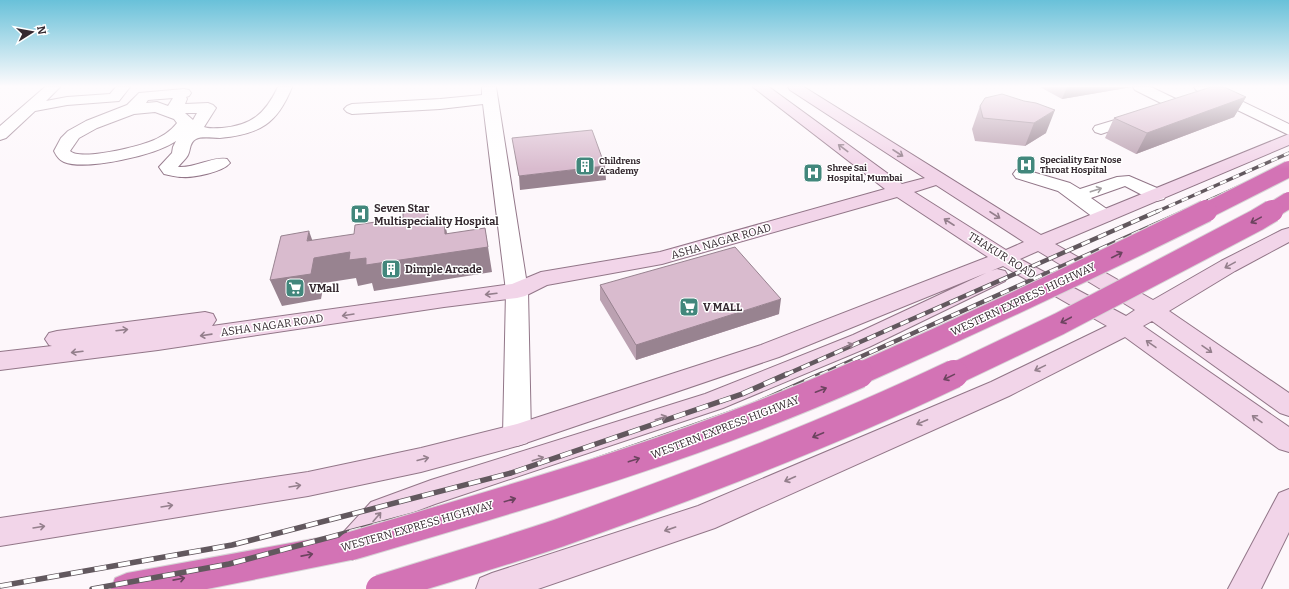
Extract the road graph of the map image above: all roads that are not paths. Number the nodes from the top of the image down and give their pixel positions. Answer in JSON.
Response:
{"nodes":[{"id":1,"x":22,"y":114,"type":"edge"},
{"id":2,"x":117,"y":114,"type":"edge"},
{"id":3,"x":175,"y":114,"type":"edge"},
{"id":4,"x":204,"y":114,"type":"edge"},
{"id":5,"x":270,"y":114,"type":"edge"},
{"id":6,"x":493,"y":114,"type":"edge"},
{"id":7,"x":798,"y":114,"type":"edge"},
{"id":8,"x":1150,"y":114,"type":"edge"},
{"id":9,"x":1257,"y":114,"type":"edge"},
{"id":10,"x":841,"y":116,"type":"joint"},
{"id":11,"x":812,"y":125,"type":"junction"},
{"id":12,"x":1101,"y":129,"type":"dead end"},
{"id":13,"x":1289,"y":130,"type":"edge"},
{"id":14,"x":197,"y":132,"type":"junction"},
{"id":15,"x":0,"y":135,"type":"edge"},
{"id":16,"x":1289,"y":139,"type":"edge"},
{"id":17,"x":1289,"y":148,"type":"edge"},
{"id":18,"x":221,"y":163,"type":"dead end"},
{"id":19,"x":1289,"y":169,"type":"edge"},
{"id":20,"x":1022,"y":174,"type":"dead end"},
{"id":21,"x":939,"y":179,"type":"junction"},
{"id":22,"x":899,"y":190,"type":"junction"},
{"id":23,"x":1157,"y":195,"type":"junction"},
{"id":24,"x":1078,"y":196,"type":"junction"},
{"id":25,"x":1289,"y":200,"type":"edge"},
{"id":26,"x":1104,"y":216,"type":"junction"},
{"id":27,"x":1289,"y":234,"type":"edge"},
{"id":28,"x":1044,"y":247,"type":"junction"},
{"id":29,"x":1011,"y":262,"type":"junction"},
{"id":30,"x":515,"y":284,"type":"junction"},
{"id":31,"x":1152,"y":310,"type":"junction"},
{"id":32,"x":1126,"y":326,"type":"junction"},
{"id":33,"x":0,"y":346,"type":"edge"},
{"id":34,"x":0,"y":361,"type":"edge"},
{"id":35,"x":1289,"y":406,"type":"edge"},
{"id":36,"x":517,"y":435,"type":"junction"},
{"id":37,"x":1289,"y":441,"type":"edge"},
{"id":38,"x":1289,"y":502,"type":"edge"},
{"id":39,"x":0,"y":532,"type":"edge"},
{"id":40,"x":351,"y":546,"type":"junction"},
{"id":41,"x":127,"y":589,"type":"edge"},
{"id":42,"x":380,"y":589,"type":"edge"},
{"id":43,"x":492,"y":589,"type":"edge"},
{"id":44,"x":1244,"y":589,"type":"edge"}],
"edges":[{"from":1,"to":15,"type":"street"},
{"from":2,"to":3,"type":"street"},
{"from":4,"to":14,"type":"street"},
{"from":5,"to":14,"type":"street"},
{"from":6,"to":30,"type":"street"},
{"from":7,"to":11,"type":"street","name":"THAKUR ROAD"},
{"from":8,"to":12,"type":"street"},
{"from":9,"to":13,"type":"street"},
{"from":10,"to":11,"type":"street"},
{"from":10,"to":21,"type":"street","one_way":true},
{"from":22,"to":11,"type":"street","name":"THAKUR ROAD","one_way":true},
{"from":14,"to":18,"type":"street"},
{"from":16,"to":23,"type":"street"},
{"from":17,"to":28,"type":"street"},
{"from":40,"to":19,"type":"highway","name":"WESTERN EXPRESS HIGHWAY","one_way":true,"bridge":true},
{"from":20,"to":24,"type":"street"},
{"from":21,"to":22,"type":"street","name":"ASHA NAGAR ROAD"},
{"from":21,"to":28,"type":"street","one_way":true},
{"from":29,"to":22,"type":"street","name":"THAKUR ROAD","one_way":true},
{"from":22,"to":30,"type":"street","name":"ASHA NAGAR ROAD"},
{"from":24,"to":23,"type":"street","one_way":true},
{"from":23,"to":26,"type":"street"},
{"from":24,"to":26,"type":"street"},
{"from":25,"to":42,"type":"highway","one_way":true,"bridge":true},
{"from":26,"to":28,"type":"street"},
{"from":27,"to":31,"type":"street","one_way":true},
{"from":28,"to":29,"type":"street"},
{"from":28,"to":31,"type":"street"},
{"from":29,"to":32,"type":"street","name":"THAKUR ROAD"},
{"from":29,"to":36,"type":"street"},
{"from":40,"to":29,"type":"street","one_way":true},
{"from":33,"to":30,"type":"street","name":"ASHA NAGAR ROAD","one_way":true},
{"from":30,"to":34,"type":"street","name":"ASHA NAGAR ROAD","one_way":true},
{"from":30,"to":36,"type":"street"},
{"from":31,"to":32,"type":"street"},
{"from":31,"to":35,"type":"street","one_way":true},
{"from":37,"to":32,"type":"street","name":"THAKUR ROAD","one_way":true},
{"from":32,"to":43,"type":"street","one_way":true},
{"from":39,"to":36,"type":"street","one_way":true},
{"from":38,"to":44,"type":"street"},
{"from":41,"to":40,"type":"highway","name":"WESTERN EXPRESS HIGHWAY","one_way":true}]}
